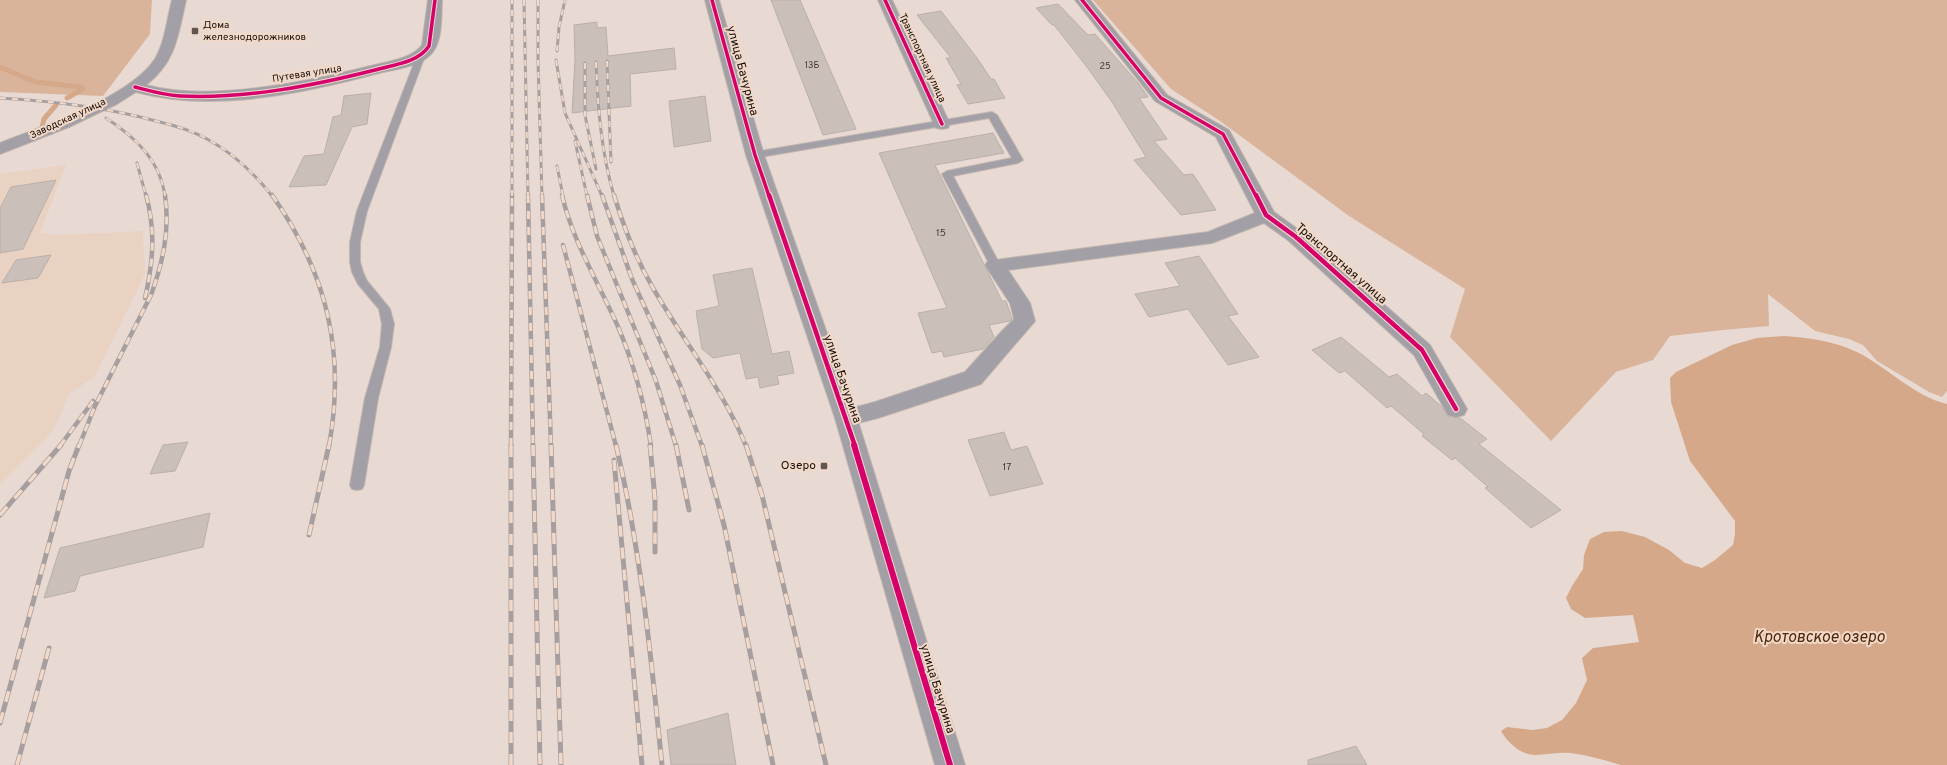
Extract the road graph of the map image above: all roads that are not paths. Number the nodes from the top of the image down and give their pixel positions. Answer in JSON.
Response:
{"nodes":[{"id":1,"x":179,"y":0,"type":"edge"},
{"id":2,"x":435,"y":0,"type":"edge"},
{"id":3,"x":712,"y":0,"type":"edge"},
{"id":4,"x":885,"y":0,"type":"edge"},
{"id":5,"x":1082,"y":0,"type":"edge"},
{"id":6,"x":422,"y":53,"type":"junction"},
{"id":7,"x":394,"y":65,"type":"junction"},
{"id":8,"x":416,"y":70,"type":"junction"},
{"id":9,"x":135,"y":88,"type":"junction"},
{"id":10,"x":942,"y":124,"type":"junction"},
{"id":11,"x":0,"y":149,"type":"edge"},
{"id":12,"x":755,"y":155,"type":"junction"},
{"id":13,"x":1266,"y":216,"type":"junction"},
{"id":14,"x":995,"y":265,"type":"junction"},
{"id":15,"x":1456,"y":409,"type":"dead end"},
{"id":16,"x":846,"y":418,"type":"junction"},
{"id":17,"x":357,"y":485,"type":"dead end"},
{"id":18,"x":950,"y":765,"type":"edge"}],
"edges":[{"from":1,"to":9,"type":"street","name":"Заводская улица"},
{"from":2,"to":6,"type":"street"},
{"from":3,"to":12,"type":"street","name":"улица Бачурина"},
{"from":4,"to":10,"type":"street","name":"Транспортная улица"},
{"from":5,"to":13,"type":"street","name":"Транспортная улица"},
{"from":6,"to":7,"type":"street","name":"Путевая улица"},
{"from":6,"to":8,"type":"lane"},
{"from":7,"to":8,"type":"lane"},
{"from":7,"to":9,"type":"street","name":"Путевая улица"},
{"from":8,"to":17,"type":"lane"},
{"from":9,"to":11,"type":"street","name":"Заводская улица"},
{"from":10,"to":12,"type":"lane"},
{"from":10,"to":14,"type":"lane"},
{"from":12,"to":16,"type":"street","name":"улица Бачурина"},
{"from":13,"to":14,"type":"street"},
{"from":13,"to":15,"type":"street","name":"Транспортная улица"},
{"from":14,"to":16,"type":"street"},
{"from":16,"to":18,"type":"street","name":"улица Бачурина"}]}
